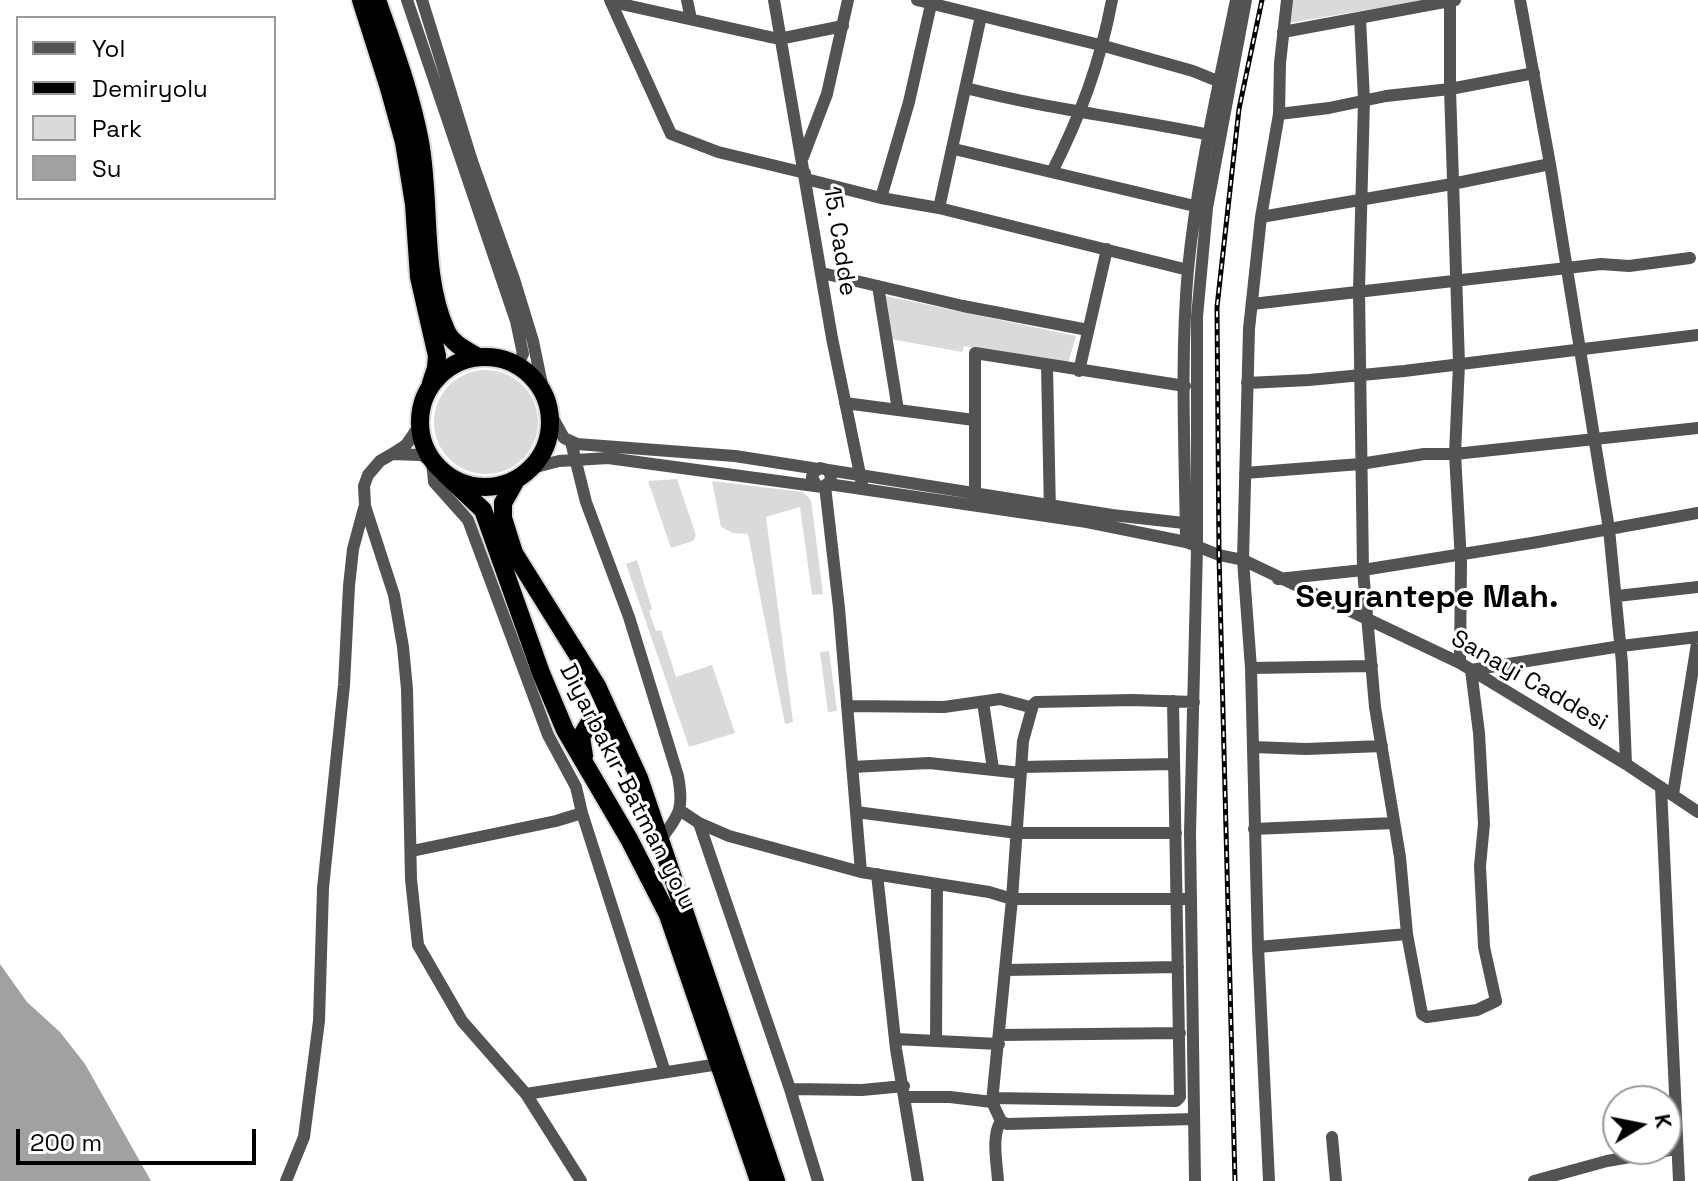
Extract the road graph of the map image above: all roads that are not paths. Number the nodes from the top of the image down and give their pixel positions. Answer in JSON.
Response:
{"nodes":[{"id":1,"x":361,"y":0,"type":"edge"},
{"id":2,"x":377,"y":0,"type":"edge"},
{"id":3,"x":407,"y":0,"type":"edge"},
{"id":4,"x":422,"y":0,"type":"edge"},
{"id":5,"x":687,"y":0,"type":"edge"},
{"id":6,"x":774,"y":0,"type":"edge"},
{"id":7,"x":848,"y":0,"type":"edge"},
{"id":8,"x":917,"y":0,"type":"edge"},
{"id":9,"x":1112,"y":0,"type":"edge"},
{"id":10,"x":1236,"y":0,"type":"edge"},
{"id":11,"x":1246,"y":0,"type":"edge"},
{"id":12,"x":1287,"y":0,"type":"edge"},
{"id":13,"x":1453,"y":0,"type":"edge"},
{"id":14,"x":1520,"y":0,"type":"edge"},
{"id":15,"x":611,"y":1,"type":"edge"},
{"id":16,"x":932,"y":2,"type":"edge"},
{"id":17,"x":981,"y":16,"type":"junction"},
{"id":18,"x":1360,"y":18,"type":"junction"},
{"id":19,"x":691,"y":19,"type":"junction"},
{"id":20,"x":843,"y":26,"type":"junction"},
{"id":21,"x":1283,"y":32,"type":"junction"},
{"id":22,"x":779,"y":39,"type":"junction"},
{"id":23,"x":1104,"y":46,"type":"junction"},
{"id":24,"x":1534,"y":73,"type":"junction"},
{"id":25,"x":1220,"y":82,"type":"junction"},
{"id":26,"x":966,"y":88,"type":"junction"},
{"id":27,"x":1450,"y":89,"type":"junction"},
{"id":28,"x":1364,"y":100,"type":"junction"},
{"id":29,"x":1081,"y":113,"type":"junction"},
{"id":30,"x":1279,"y":114,"type":"junction"},
{"id":31,"x":1210,"y":135,"type":"junction"},
{"id":32,"x":954,"y":149,"type":"junction"},
{"id":33,"x":803,"y":157,"type":"junction"},
{"id":34,"x":1550,"y":164,"type":"junction"},
{"id":35,"x":1052,"y":172,"type":"junction"},
{"id":36,"x":806,"y":176,"type":"junction"},
{"id":37,"x":1452,"y":184,"type":"junction"},
{"id":38,"x":881,"y":198,"type":"junction"},
{"id":39,"x":1363,"y":200,"type":"junction"},
{"id":40,"x":1202,"y":207,"type":"junction"},
{"id":41,"x":939,"y":208,"type":"junction"},
{"id":42,"x":1261,"y":217,"type":"junction"},
{"id":43,"x":1107,"y":249,"type":"junction"},
{"id":44,"x":1690,"y":258,"type":"dead end"},
{"id":45,"x":1567,"y":268,"type":"junction"},
{"id":46,"x":1188,"y":270,"type":"junction"},
{"id":47,"x":822,"y":273,"type":"junction"},
{"id":48,"x":1456,"y":280,"type":"junction"},
{"id":49,"x":878,"y":286,"type":"junction"},
{"id":50,"x":1359,"y":290,"type":"junction"},
{"id":51,"x":1252,"y":304,"type":"junction"},
{"id":52,"x":1088,"y":330,"type":"junction"},
{"id":53,"x":1698,"y":335,"type":"edge"},
{"id":54,"x":1581,"y":349,"type":"junction"},
{"id":55,"x":478,"y":357,"type":"junction"},
{"id":56,"x":1459,"y":364,"type":"junction"},
{"id":57,"x":517,"y":365,"type":"junction"},
{"id":58,"x":1047,"y":365,"type":"junction"},
{"id":59,"x":1079,"y":371,"type":"junction"},
{"id":60,"x":1360,"y":373,"type":"junction"},
{"id":61,"x":1247,"y":383,"type":"junction"},
{"id":62,"x":1185,"y":386,"type":"junction"},
{"id":63,"x":429,"y":388,"type":"junction"},
{"id":64,"x":544,"y":394,"type":"junction"},
{"id":65,"x":845,"y":403,"type":"junction"},
{"id":66,"x":898,"y":410,"type":"junction"},
{"id":67,"x":550,"y":413,"type":"junction"},
{"id":68,"x":974,"y":420,"type":"junction"},
{"id":69,"x":420,"y":425,"type":"junction"},
{"id":70,"x":1698,"y":428,"type":"edge"},
{"id":71,"x":1595,"y":440,"type":"junction"},
{"id":72,"x":571,"y":442,"type":"junction"},
{"id":73,"x":392,"y":454,"type":"junction"},
{"id":74,"x":1455,"y":454,"type":"junction"},
{"id":75,"x":574,"y":459,"type":"junction"},
{"id":76,"x":1360,"y":464,"type":"junction"},
{"id":77,"x":439,"y":468,"type":"junction"},
{"id":78,"x":532,"y":468,"type":"junction"},
{"id":79,"x":823,"y":469,"type":"junction"},
{"id":80,"x":1245,"y":473,"type":"junction"},
{"id":81,"x":860,"y":475,"type":"junction"},
{"id":82,"x":516,"y":480,"type":"junction"},
{"id":83,"x":823,"y":485,"type":"junction"},
{"id":84,"x":863,"y":489,"type":"junction"},
{"id":85,"x":975,"y":495,"type":"junction"},
{"id":86,"x":365,"y":506,"type":"junction"},
{"id":87,"x":1050,"y":511,"type":"junction"},
{"id":88,"x":1698,"y":513,"type":"edge"},
{"id":89,"x":1191,"y":523,"type":"junction"},
{"id":90,"x":1609,"y":529,"type":"junction"},
{"id":91,"x":1192,"y":545,"type":"junction"},
{"id":92,"x":1460,"y":554,"type":"junction"},
{"id":93,"x":1243,"y":560,"type":"junction"},
{"id":94,"x":1363,"y":570,"type":"junction"},
{"id":95,"x":1278,"y":579,"type":"junction"},
{"id":96,"x":1698,"y":587,"type":"edge"},
{"id":97,"x":1617,"y":596,"type":"junction"},
{"id":98,"x":1366,"y":620,"type":"junction"},
{"id":99,"x":1698,"y":637,"type":"edge"},
{"id":100,"x":1621,"y":646,"type":"junction"},
{"id":101,"x":1372,"y":666,"type":"junction"},
{"id":102,"x":1465,"y":666,"type":"junction"},
{"id":103,"x":1251,"y":668,"type":"junction"},
{"id":104,"x":1173,"y":701,"type":"junction"},
{"id":105,"x":983,"y":702,"type":"junction"},
{"id":106,"x":1194,"y":702,"type":"junction"},
{"id":107,"x":847,"y":706,"type":"junction"},
{"id":108,"x":1030,"y":707,"type":"junction"},
{"id":109,"x":624,"y":742,"type":"junction"},
{"id":110,"x":1382,"y":746,"type":"junction"},
{"id":111,"x":1253,"y":747,"type":"junction"},
{"id":112,"x":1174,"y":764,"type":"junction"},
{"id":113,"x":1626,"y":764,"type":"junction"},
{"id":114,"x":852,"y":767,"type":"junction"},
{"id":115,"x":993,"y":769,"type":"junction"},
{"id":116,"x":1021,"y":770,"type":"junction"},
{"id":117,"x":590,"y":773,"type":"junction"},
{"id":118,"x":1667,"y":790,"type":"junction"},
{"id":119,"x":681,"y":811,"type":"junction"},
{"id":120,"x":856,"y":812,"type":"junction"},
{"id":121,"x":1698,"y":812,"type":"edge"},
{"id":122,"x":582,"y":813,"type":"junction"},
{"id":123,"x":699,"y":823,"type":"junction"},
{"id":124,"x":1394,"y":823,"type":"junction"},
{"id":125,"x":1254,"y":829,"type":"junction"},
{"id":126,"x":1017,"y":833,"type":"junction"},
{"id":127,"x":1176,"y":833,"type":"junction"},
{"id":128,"x":661,"y":839,"type":"junction"},
{"id":129,"x":412,"y":851,"type":"junction"},
{"id":130,"x":861,"y":872,"type":"junction"},
{"id":131,"x":877,"y":874,"type":"junction"},
{"id":132,"x":937,"y":884,"type":"junction"},
{"id":133,"x":1012,"y":899,"type":"junction"},
{"id":134,"x":1177,"y":899,"type":"junction"},
{"id":135,"x":1191,"y":899,"type":"junction"},
{"id":136,"x":1407,"y":934,"type":"junction"},
{"id":137,"x":1258,"y":947,"type":"junction"},
{"id":138,"x":1178,"y":967,"type":"junction"},
{"id":139,"x":1006,"y":970,"type":"junction"},
{"id":140,"x":1180,"y":1033,"type":"junction"},
{"id":141,"x":895,"y":1039,"type":"junction"},
{"id":142,"x":999,"y":1039,"type":"junction"},
{"id":143,"x":936,"y":1041,"type":"junction"},
{"id":144,"x":719,"y":1064,"type":"junction"},
{"id":145,"x":665,"y":1072,"type":"junction"},
{"id":146,"x":1674,"y":1085,"type":"edge"},
{"id":147,"x":790,"y":1089,"type":"junction"},
{"id":148,"x":905,"y":1092,"type":"junction"},
{"id":149,"x":526,"y":1094,"type":"junction"},
{"id":150,"x":993,"y":1100,"type":"junction"},
{"id":151,"x":1194,"y":1119,"type":"junction"},
{"id":152,"x":1001,"y":1121,"type":"junction"},
{"id":153,"x":1332,"y":1137,"type":"dead end"},
{"id":154,"x":1602,"y":1162,"type":"edge"},
{"id":155,"x":286,"y":1181,"type":"edge"},
{"id":156,"x":581,"y":1181,"type":"edge"},
{"id":157,"x":759,"y":1181,"type":"edge"},
{"id":158,"x":776,"y":1181,"type":"edge"},
{"id":159,"x":818,"y":1181,"type":"edge"},
{"id":160,"x":918,"y":1181,"type":"edge"},
{"id":161,"x":998,"y":1181,"type":"edge"},
{"id":162,"x":1195,"y":1181,"type":"edge"},
{"id":163,"x":1269,"y":1181,"type":"edge"},
{"id":164,"x":1336,"y":1181,"type":"edge"},
{"id":165,"x":1534,"y":1181,"type":"edge"}],
"edges":[{"from":1,"to":63,"type":"highway"},
{"from":2,"to":55,"type":"highway"},
{"from":3,"to":57,"type":"street"},
{"from":4,"to":64,"type":"street"},
{"from":5,"to":19,"type":"street"},
{"from":6,"to":22,"type":"street","name":"15. Cadde"},
{"from":7,"to":20,"type":"street"},
{"from":8,"to":16,"type":"street"},
{"from":9,"to":23,"type":"street"},
{"from":10,"to":25,"type":"street"},
{"from":11,"to":40,"type":"street"},
{"from":12,"to":21,"type":"street"},
{"from":13,"to":18,"type":"street"},
{"from":13,"to":27,"type":"street"},
{"from":14,"to":24,"type":"street"},
{"from":15,"to":19,"type":"street"},
{"from":15,"to":36,"type":"street"},
{"from":16,"to":17,"type":"street"},
{"from":16,"to":38,"type":"street"},
{"from":17,"to":23,"type":"street"},
{"from":17,"to":26,"type":"street"},
{"from":18,"to":21,"type":"street"},
{"from":18,"to":28,"type":"street"},
{"from":19,"to":22,"type":"street"},
{"from":20,"to":22,"type":"street"},
{"from":20,"to":33,"type":"street"},
{"from":21,"to":30,"type":"street"},
{"from":22,"to":33,"type":"street","name":"15. Cadde"},
{"from":23,"to":25,"type":"street"},
{"from":23,"to":29,"type":"street"},
{"from":24,"to":27,"type":"street"},
{"from":24,"to":34,"type":"street"},
{"from":25,"to":31,"type":"street"},
{"from":26,"to":29,"type":"street"},
{"from":26,"to":32,"type":"street"},
{"from":27,"to":28,"type":"street"},
{"from":27,"to":37,"type":"street"},
{"from":28,"to":30,"type":"street"},
{"from":28,"to":39,"type":"street"},
{"from":29,"to":31,"type":"street"},
{"from":29,"to":35,"type":"street"},
{"from":30,"to":42,"type":"street"},
{"from":31,"to":40,"type":"street"},
{"from":32,"to":35,"type":"street"},
{"from":32,"to":41,"type":"street"},
{"from":33,"to":36,"type":"street","name":"15. Cadde"},
{"from":34,"to":37,"type":"street"},
{"from":34,"to":45,"type":"street"},
{"from":35,"to":40,"type":"street"},
{"from":36,"to":38,"type":"street"},
{"from":36,"to":47,"type":"street","name":"15. Cadde"},
{"from":37,"to":39,"type":"street"},
{"from":37,"to":48,"type":"street"},
{"from":38,"to":41,"type":"street"},
{"from":39,"to":42,"type":"street"},
{"from":39,"to":50,"type":"street"},
{"from":40,"to":46,"type":"street"},
{"from":40,"to":89,"type":"street"},
{"from":41,"to":43,"type":"street"},
{"from":42,"to":51,"type":"street"},
{"from":43,"to":46,"type":"street"},
{"from":43,"to":52,"type":"street"},
{"from":44,"to":45,"type":"street"},
{"from":45,"to":48,"type":"street"},
{"from":45,"to":54,"type":"street"},
{"from":46,"to":62,"type":"street"},
{"from":47,"to":49,"type":"street"},
{"from":47,"to":65,"type":"street","name":"15. Cadde"},
{"from":48,"to":50,"type":"street"},
{"from":48,"to":56,"type":"street"},
{"from":49,"to":52,"type":"street"},
{"from":49,"to":66,"type":"street"},
{"from":50,"to":51,"type":"street"},
{"from":50,"to":60,"type":"street"},
{"from":51,"to":61,"type":"street"},
{"from":52,"to":59,"type":"street"},
{"from":53,"to":54,"type":"street"},
{"from":54,"to":56,"type":"street"},
{"from":54,"to":71,"type":"street"},
{"from":55,"to":57,"type":"highway"},
{"from":55,"to":63,"type":"highway"},
{"from":56,"to":60,"type":"street"},
{"from":56,"to":74,"type":"street"},
{"from":57,"to":64,"type":"highway"},
{"from":58,"to":59,"type":"street"},
{"from":58,"to":68,"type":"street"},
{"from":58,"to":87,"type":"street"},
{"from":59,"to":62,"type":"street"},
{"from":60,"to":61,"type":"street"},
{"from":60,"to":76,"type":"street"},
{"from":61,"to":80,"type":"street"},
{"from":62,"to":89,"type":"street"},
{"from":63,"to":69,"type":"highway"},
{"from":64,"to":67,"type":"highway"},
{"from":65,"to":66,"type":"street"},
{"from":65,"to":81,"type":"street","name":"15. Cadde"},
{"from":66,"to":68,"type":"street"},
{"from":67,"to":72,"type":"street"},
{"from":67,"to":78,"type":"highway"},
{"from":68,"to":85,"type":"street"},
{"from":69,"to":73,"type":"street"},
{"from":69,"to":77,"type":"highway"},
{"from":70,"to":71,"type":"street"},
{"from":71,"to":74,"type":"street"},
{"from":71,"to":90,"type":"street"},
{"from":72,"to":75,"type":"street"},
{"from":72,"to":79,"type":"street"},
{"from":73,"to":77,"type":"street"},
{"from":73,"to":86,"type":"street"},
{"from":74,"to":76,"type":"street"},
{"from":74,"to":92,"type":"street"},
{"from":75,"to":78,"type":"street"},
{"from":75,"to":83,"type":"street"},
{"from":75,"to":119,"type":"street"},
{"from":76,"to":80,"type":"street"},
{"from":76,"to":94,"type":"street"},
{"from":77,"to":82,"type":"highway"},
{"from":77,"to":117,"type":"highway","name":"Diyarbakır-Batman yolu"},
{"from":77,"to":122,"type":"street"},
{"from":78,"to":82,"type":"highway"},
{"from":79,"to":81,"type":"street"},
{"from":79,"to":83,"type":"street"},
{"from":80,"to":93,"type":"street"},
{"from":81,"to":84,"type":"street","name":"15. Cadde"},
{"from":81,"to":85,"type":"street"},
{"from":82,"to":109,"type":"highway","name":"Diyarbakır-Batman yolu"},
{"from":83,"to":84,"type":"street"},
{"from":83,"to":107,"type":"street"},
{"from":84,"to":87,"type":"street"},
{"from":85,"to":87,"type":"street"},
{"from":86,"to":129,"type":"street"},
{"from":86,"to":155,"type":"street"},
{"from":87,"to":89,"type":"street"},
{"from":87,"to":91,"type":"street","name":"Sanayi Caddesi"},
{"from":88,"to":90,"type":"street"},
{"from":89,"to":91,"type":"street"},
{"from":90,"to":92,"type":"street"},
{"from":90,"to":97,"type":"street"},
{"from":91,"to":93,"type":"street","name":"Sanayi Caddesi"},
{"from":91,"to":106,"type":"street"},
{"from":92,"to":94,"type":"street"},
{"from":92,"to":102,"type":"street"},
{"from":93,"to":95,"type":"street","name":"Sanayi Caddesi"},
{"from":93,"to":103,"type":"street"},
{"from":94,"to":95,"type":"street"},
{"from":94,"to":98,"type":"street"},
{"from":95,"to":98,"type":"street","name":"Sanayi Caddesi"},
{"from":96,"to":97,"type":"street"},
{"from":97,"to":100,"type":"street"},
{"from":98,"to":101,"type":"street"},
{"from":98,"to":102,"type":"street","name":"Sanayi Caddesi"},
{"from":99,"to":100,"type":"street"},
{"from":99,"to":118,"type":"street"},
{"from":100,"to":102,"type":"street"},
{"from":100,"to":113,"type":"street"},
{"from":101,"to":103,"type":"street"},
{"from":101,"to":110,"type":"street"},
{"from":102,"to":113,"type":"street","name":"Sanayi Caddesi"},
{"from":102,"to":136,"type":"street"},
{"from":103,"to":111,"type":"street"},
{"from":104,"to":106,"type":"street"},
{"from":104,"to":108,"type":"street"},
{"from":104,"to":112,"type":"street"},
{"from":105,"to":107,"type":"street"},
{"from":105,"to":108,"type":"street"},
{"from":105,"to":115,"type":"street"},
{"from":106,"to":135,"type":"street"},
{"from":107,"to":114,"type":"street"},
{"from":108,"to":116,"type":"street"},
{"from":109,"to":117,"type":"highway"},
{"from":109,"to":128,"type":"highway","name":"Diyarbakır-Batman yolu"},
{"from":110,"to":111,"type":"street"},
{"from":110,"to":124,"type":"street"},
{"from":111,"to":125,"type":"street"},
{"from":112,"to":116,"type":"street"},
{"from":112,"to":127,"type":"street"},
{"from":113,"to":118,"type":"street","name":"Sanayi Caddesi"},
{"from":114,"to":115,"type":"street"},
{"from":114,"to":120,"type":"street"},
{"from":115,"to":116,"type":"street"},
{"from":116,"to":126,"type":"street"},
{"from":117,"to":144,"type":"highway","name":"Diyarbakır-Batman yolu"},
{"from":118,"to":121,"type":"street","name":"Sanayi Caddesi"},
{"from":118,"to":146,"type":"street"},
{"from":119,"to":123,"type":"street"},
{"from":119,"to":128,"type":"street"},
{"from":120,"to":126,"type":"street"},
{"from":120,"to":130,"type":"street"},
{"from":122,"to":129,"type":"street"},
{"from":122,"to":145,"type":"street"},
{"from":123,"to":130,"type":"street"},
{"from":123,"to":147,"type":"street"},
{"from":124,"to":125,"type":"street"},
{"from":124,"to":136,"type":"street"},
{"from":125,"to":137,"type":"street"},
{"from":126,"to":127,"type":"street"},
{"from":126,"to":133,"type":"street"},
{"from":127,"to":134,"type":"street"},
{"from":128,"to":158,"type":"highway","name":"Diyarbakır-Batman yolu"},
{"from":129,"to":149,"type":"street"},
{"from":130,"to":131,"type":"street"},
{"from":131,"to":132,"type":"street"},
{"from":131,"to":141,"type":"street"},
{"from":132,"to":133,"type":"street"},
{"from":132,"to":143,"type":"street"},
{"from":133,"to":134,"type":"street"},
{"from":133,"to":139,"type":"street"},
{"from":134,"to":135,"type":"street"},
{"from":134,"to":138,"type":"street"},
{"from":135,"to":151,"type":"street"},
{"from":136,"to":137,"type":"street"},
{"from":137,"to":163,"type":"street"},
{"from":138,"to":139,"type":"street"},
{"from":138,"to":140,"type":"street"},
{"from":139,"to":142,"type":"street"},
{"from":140,"to":142,"type":"street"},
{"from":140,"to":150,"type":"street"},
{"from":141,"to":143,"type":"street"},
{"from":141,"to":148,"type":"street"},
{"from":142,"to":143,"type":"street"},
{"from":142,"to":150,"type":"street"},
{"from":144,"to":145,"type":"street"},
{"from":144,"to":157,"type":"highway","name":"Diyarbakır-Batman yolu"},
{"from":145,"to":149,"type":"street"},
{"from":147,"to":148,"type":"street"},
{"from":147,"to":159,"type":"street"},
{"from":148,"to":150,"type":"street"},
{"from":148,"to":160,"type":"street"},
{"from":149,"to":156,"type":"street"},
{"from":150,"to":152,"type":"street"},
{"from":151,"to":152,"type":"street"},
{"from":151,"to":162,"type":"street"},
{"from":152,"to":161,"type":"street"},
{"from":153,"to":164,"type":"street"},
{"from":154,"to":165,"type":"street"}]}
